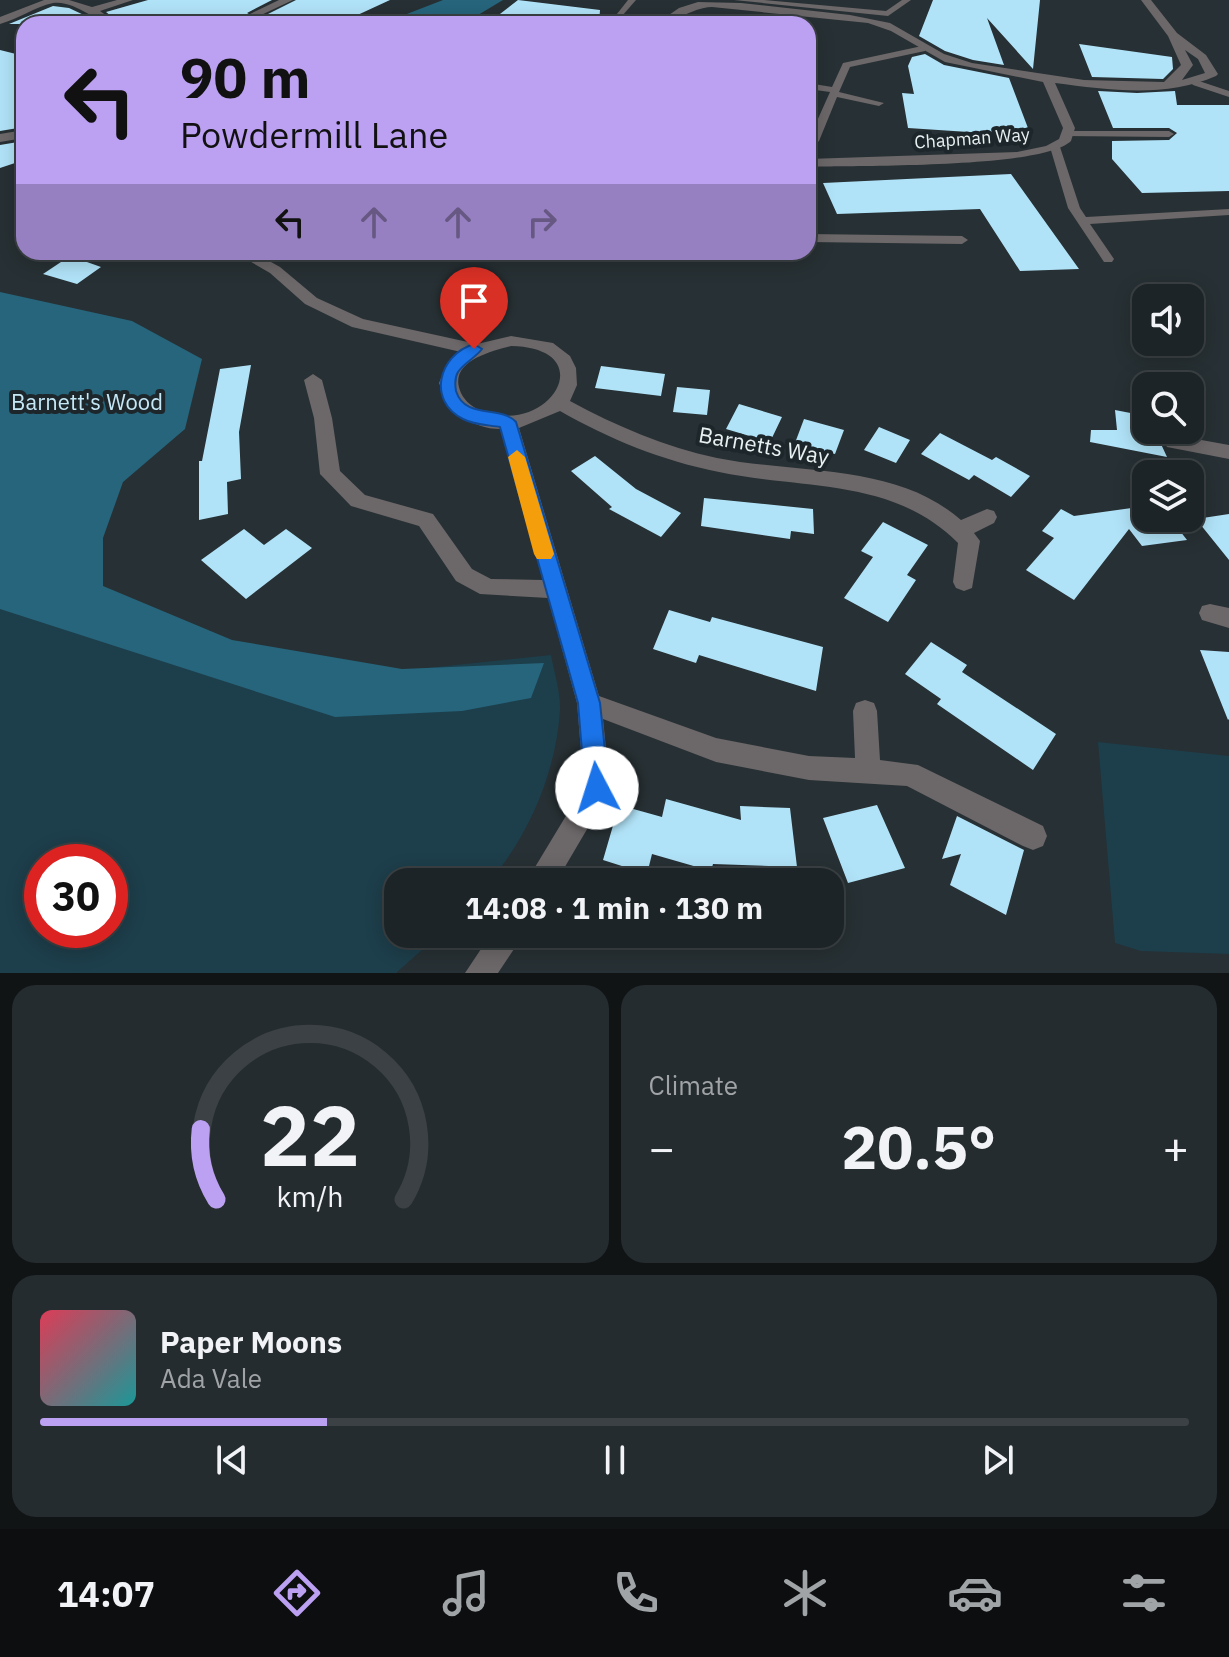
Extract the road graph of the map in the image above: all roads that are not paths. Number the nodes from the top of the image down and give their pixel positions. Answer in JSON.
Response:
{"nodes":[{"id":1,"x":56,"y":0,"type":"edge"},
{"id":2,"x":128,"y":0,"type":"edge"},
{"id":3,"x":288,"y":0,"type":"edge"},
{"id":4,"x":632,"y":0,"type":"edge"},
{"id":5,"x":738,"y":0,"type":"edge"},
{"id":6,"x":907,"y":0,"type":"edge"},
{"id":7,"x":1146,"y":0,"type":"edge"},
{"id":8,"x":272,"y":7,"type":"junction"},
{"id":9,"x":92,"y":10,"type":"junction"},
{"id":10,"x":292,"y":13,"type":"dead end"},
{"id":11,"x":255,"y":14,"type":"dead end"},
{"id":12,"x":101,"y":16,"type":"edge"},
{"id":13,"x":618,"y":16,"type":"edge"},
{"id":14,"x":673,"y":16,"type":"edge"},
{"id":15,"x":0,"y":21,"type":"edge"},
{"id":16,"x":1173,"y":35,"type":"junction"},
{"id":17,"x":922,"y":49,"type":"junction"},
{"id":18,"x":1046,"y":76,"type":"junction"},
{"id":19,"x":1196,"y":83,"type":"junction"},
{"id":20,"x":816,"y":88,"type":"edge"},
{"id":21,"x":1163,"y":88,"type":"junction"},
{"id":22,"x":835,"y":92,"type":"junction"},
{"id":23,"x":1229,"y":94,"type":"edge"},
{"id":24,"x":879,"y":103,"type":"dead end"},
{"id":25,"x":1067,"y":134,"type":"junction"},
{"id":26,"x":1169,"y":134,"type":"dead end"},
{"id":27,"x":816,"y":137,"type":"edge"},
{"id":28,"x":1055,"y":147,"type":"junction"},
{"id":29,"x":816,"y":163,"type":"edge"},
{"id":30,"x":1229,"y":212,"type":"edge"},
{"id":31,"x":1082,"y":221,"type":"junction"},
{"id":32,"x":816,"y":238,"type":"edge"},
{"id":33,"x":962,"y":240,"type":"dead end"},
{"id":34,"x":1108,"y":259,"type":"dead end"},
{"id":35,"x":257,"y":260,"type":"edge"},
{"id":36,"x":474,"y":349,"type":"junction"},
{"id":37,"x":313,"y":380,"type":"dead end"},
{"id":38,"x":559,"y":403,"type":"junction"},
{"id":39,"x":508,"y":422,"type":"junction"},
{"id":40,"x":1185,"y":444,"type":"edge"},
{"id":41,"x":1229,"y":452,"type":"edge"},
{"id":42,"x":987,"y":517,"type":"dead end"},
{"id":43,"x":958,"y":531,"type":"junction"},
{"id":44,"x":964,"y":582,"type":"dead end"},
{"id":45,"x":554,"y":589,"type":"junction"},
{"id":46,"x":589,"y":703,"type":"junction"},
{"id":47,"x":865,"y":711,"type":"dead end"},
{"id":48,"x":868,"y":771,"type":"junction"},
{"id":49,"x":1033,"y":836,"type":"dead end"},
{"id":50,"x":548,"y":868,"type":"edge"},
{"id":51,"x":499,"y":948,"type":"edge"},
{"id":52,"x":480,"y":973,"type":"edge"}],
"edges":[{"from":1,"to":9,"type":"street"},
{"from":1,"to":15,"type":"street"},
{"from":2,"to":9,"type":"street"},
{"from":3,"to":8,"type":"street"},
{"from":4,"to":13,"type":"lane"},
{"from":5,"to":6,"type":"lane"},
{"from":7,"to":16,"type":"street"},
{"from":8,"to":10,"type":"street"},
{"from":8,"to":11,"type":"street"},
{"from":9,"to":12,"type":"street"},
{"from":14,"to":17,"type":"street"},
{"from":16,"to":19,"type":"street"},
{"from":16,"to":21,"type":"street"},
{"from":17,"to":18,"type":"street"},
{"from":17,"to":22,"type":"lane"},
{"from":18,"to":21,"type":"street"},
{"from":18,"to":25,"type":"street"},
{"from":19,"to":21,"type":"street"},
{"from":19,"to":23,"type":"lane"},
{"from":20,"to":22,"type":"lane"},
{"from":22,"to":24,"type":"lane"},
{"from":22,"to":27,"type":"lane"},
{"from":25,"to":26,"type":"lane"},
{"from":25,"to":28,"type":"street","name":"Chapman Way"},
{"from":28,"to":29,"type":"street","name":"Chapman Way"},
{"from":28,"to":31,"type":"lane"},
{"from":30,"to":31,"type":"lane"},
{"from":31,"to":34,"type":"lane"},
{"from":32,"to":33,"type":"lane"},
{"from":35,"to":36,"type":"street"},
{"from":36,"to":38,"type":"street"},
{"from":36,"to":39,"type":"street"},
{"from":37,"to":45,"type":"street"},
{"from":38,"to":39,"type":"street"},
{"from":38,"to":43,"type":"street","name":"Barnetts Way"},
{"from":39,"to":45,"type":"street"},
{"from":40,"to":41,"type":"street"},
{"from":42,"to":43,"type":"street"},
{"from":43,"to":44,"type":"street"},
{"from":45,"to":46,"type":"street"},
{"from":46,"to":48,"type":"street"},
{"from":46,"to":50,"type":"street"},
{"from":47,"to":48,"type":"street"},
{"from":48,"to":49,"type":"street"},
{"from":51,"to":52,"type":"street"}]}
